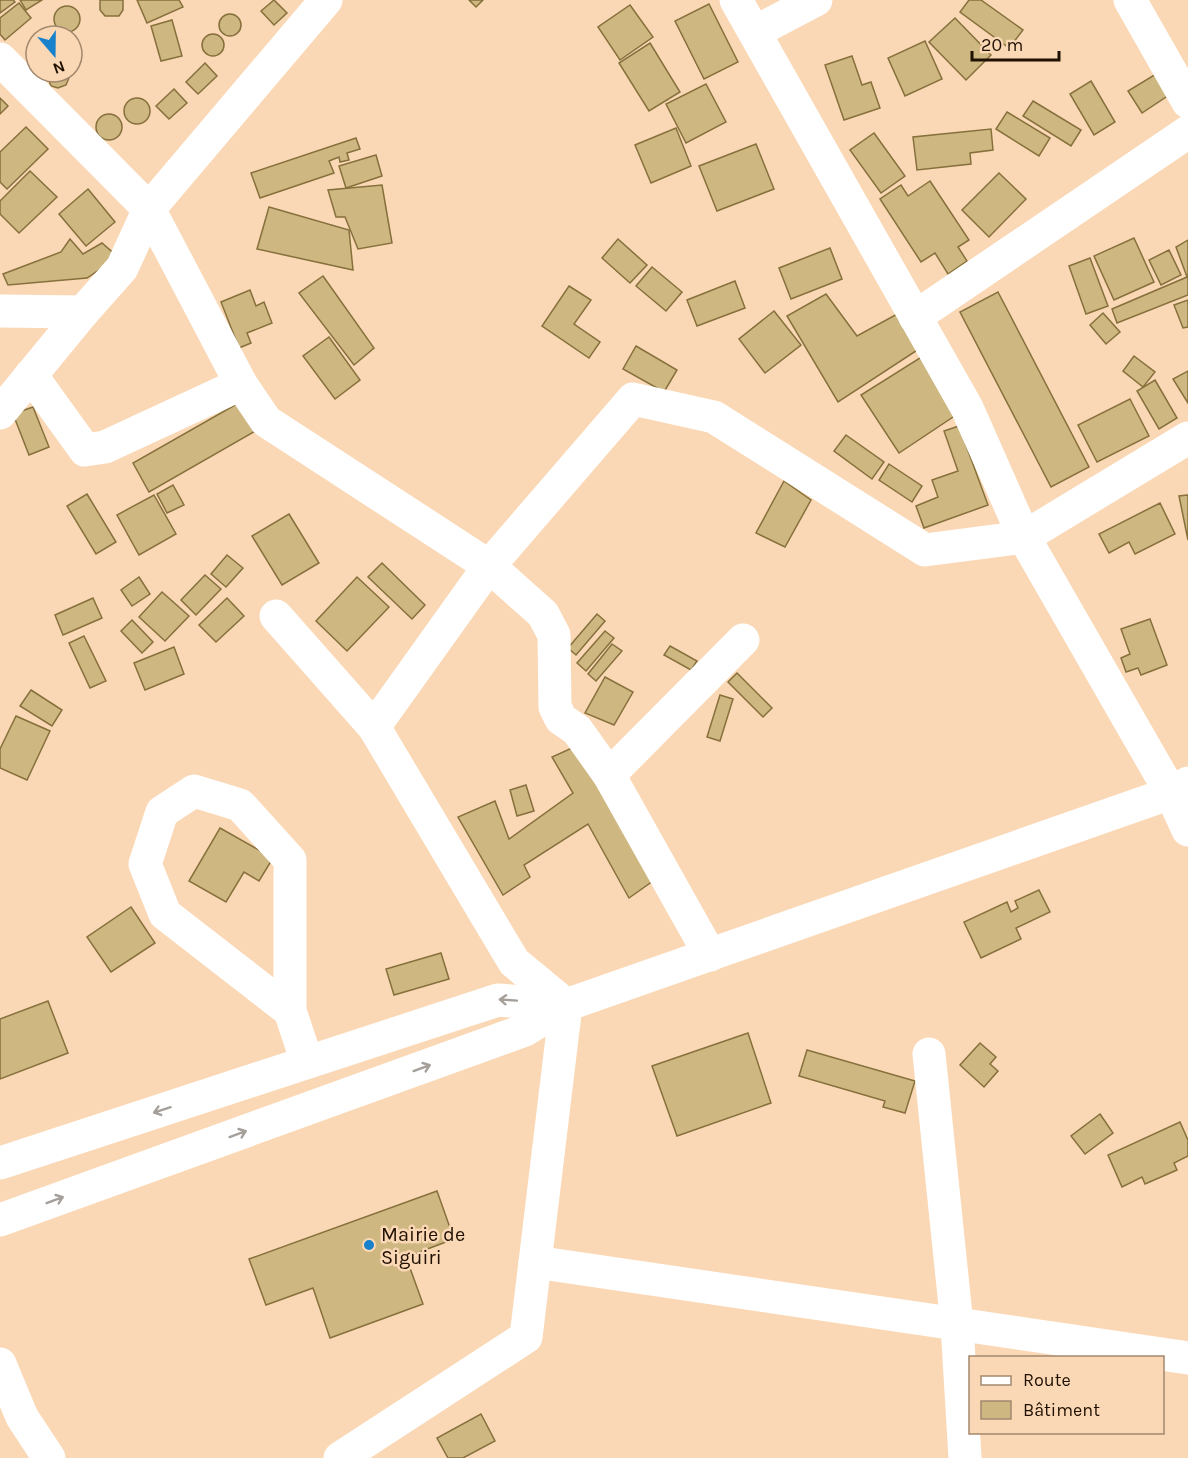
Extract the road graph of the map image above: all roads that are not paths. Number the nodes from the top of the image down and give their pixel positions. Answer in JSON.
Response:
{"nodes":[{"id":1,"x":326,"y":0,"type":"edge"},
{"id":2,"x":736,"y":0,"type":"edge"},
{"id":3,"x":816,"y":0,"type":"edge"},
{"id":4,"x":1130,"y":0,"type":"edge"},
{"id":5,"x":755,"y":32,"type":"junction"},
{"id":6,"x":0,"y":59,"type":"edge"},
{"id":7,"x":1188,"y":102,"type":"edge"},
{"id":8,"x":1188,"y":132,"type":"edge"},
{"id":9,"x":149,"y":209,"type":"junction"},
{"id":10,"x":0,"y":311,"type":"edge"},
{"id":11,"x":83,"y":312,"type":"junction"},
{"id":12,"x":915,"y":317,"type":"junction"},
{"id":13,"x":31,"y":375,"type":"junction"},
{"id":14,"x":241,"y":384,"type":"junction"},
{"id":15,"x":0,"y":413,"type":"edge"},
{"id":16,"x":1188,"y":438,"type":"edge"},
{"id":17,"x":1024,"y":537,"type":"junction"},
{"id":18,"x":489,"y":566,"type":"junction"},
{"id":19,"x":276,"y":616,"type":"dead end"},
{"id":20,"x":743,"y":640,"type":"dead end"},
{"id":21,"x":374,"y":727,"type":"junction"},
{"id":22,"x":609,"y":775,"type":"junction"},
{"id":23,"x":1180,"y":788,"type":"edge"},
{"id":24,"x":1188,"y":830,"type":"edge"},
{"id":25,"x":710,"y":955,"type":"junction"},
{"id":26,"x":566,"y":1005,"type":"junction"},
{"id":27,"x":290,"y":1011,"type":"junction"},
{"id":28,"x":929,"y":1054,"type":"dead end"},
{"id":29,"x":307,"y":1062,"type":"junction"},
{"id":30,"x":0,"y":1163,"type":"edge"},
{"id":31,"x":0,"y":1220,"type":"edge"},
{"id":32,"x":535,"y":1262,"type":"junction"},
{"id":33,"x":957,"y":1324,"type":"junction"},
{"id":34,"x":1188,"y":1358,"type":"edge"},
{"id":35,"x":0,"y":1364,"type":"edge"},
{"id":36,"x":11,"y":1425,"type":"edge"},
{"id":37,"x":49,"y":1458,"type":"edge"},
{"id":38,"x":340,"y":1458,"type":"edge"},
{"id":39,"x":965,"y":1458,"type":"edge"}],
"edges":[{"from":1,"to":9,"type":"street"},
{"from":2,"to":5,"type":"street"},
{"from":3,"to":5,"type":"street"},
{"from":4,"to":7,"type":"street"},
{"from":5,"to":12,"type":"street"},
{"from":6,"to":9,"type":"street"},
{"from":8,"to":12,"type":"street"},
{"from":9,"to":11,"type":"street"},
{"from":9,"to":14,"type":"street"},
{"from":10,"to":11,"type":"street"},
{"from":11,"to":13,"type":"street"},
{"from":12,"to":17,"type":"street"},
{"from":13,"to":14,"type":"street"},
{"from":13,"to":15,"type":"street"},
{"from":14,"to":18,"type":"street"},
{"from":16,"to":17,"type":"street"},
{"from":17,"to":18,"type":"street"},
{"from":17,"to":23,"type":"street"},
{"from":18,"to":21,"type":"street"},
{"from":18,"to":22,"type":"street"},
{"from":19,"to":21,"type":"street"},
{"from":20,"to":22,"type":"street"},
{"from":21,"to":26,"type":"street"},
{"from":22,"to":25,"type":"street"},
{"from":23,"to":24,"type":"street"},
{"from":23,"to":25,"type":"street"},
{"from":25,"to":26,"type":"street"},
{"from":26,"to":29,"type":"street","one_way":true},
{"from":31,"to":26,"type":"street","one_way":true},
{"from":26,"to":32,"type":"street"},
{"from":27,"to":27,"type":"street"},
{"from":27,"to":29,"type":"street"},
{"from":28,"to":33,"type":"street"},
{"from":29,"to":30,"type":"street","one_way":true},
{"from":32,"to":33,"type":"street"},
{"from":32,"to":38,"type":"street"},
{"from":33,"to":34,"type":"street"},
{"from":33,"to":39,"type":"street"},
{"from":35,"to":36,"type":"street"},
{"from":36,"to":37,"type":"street"}]}
